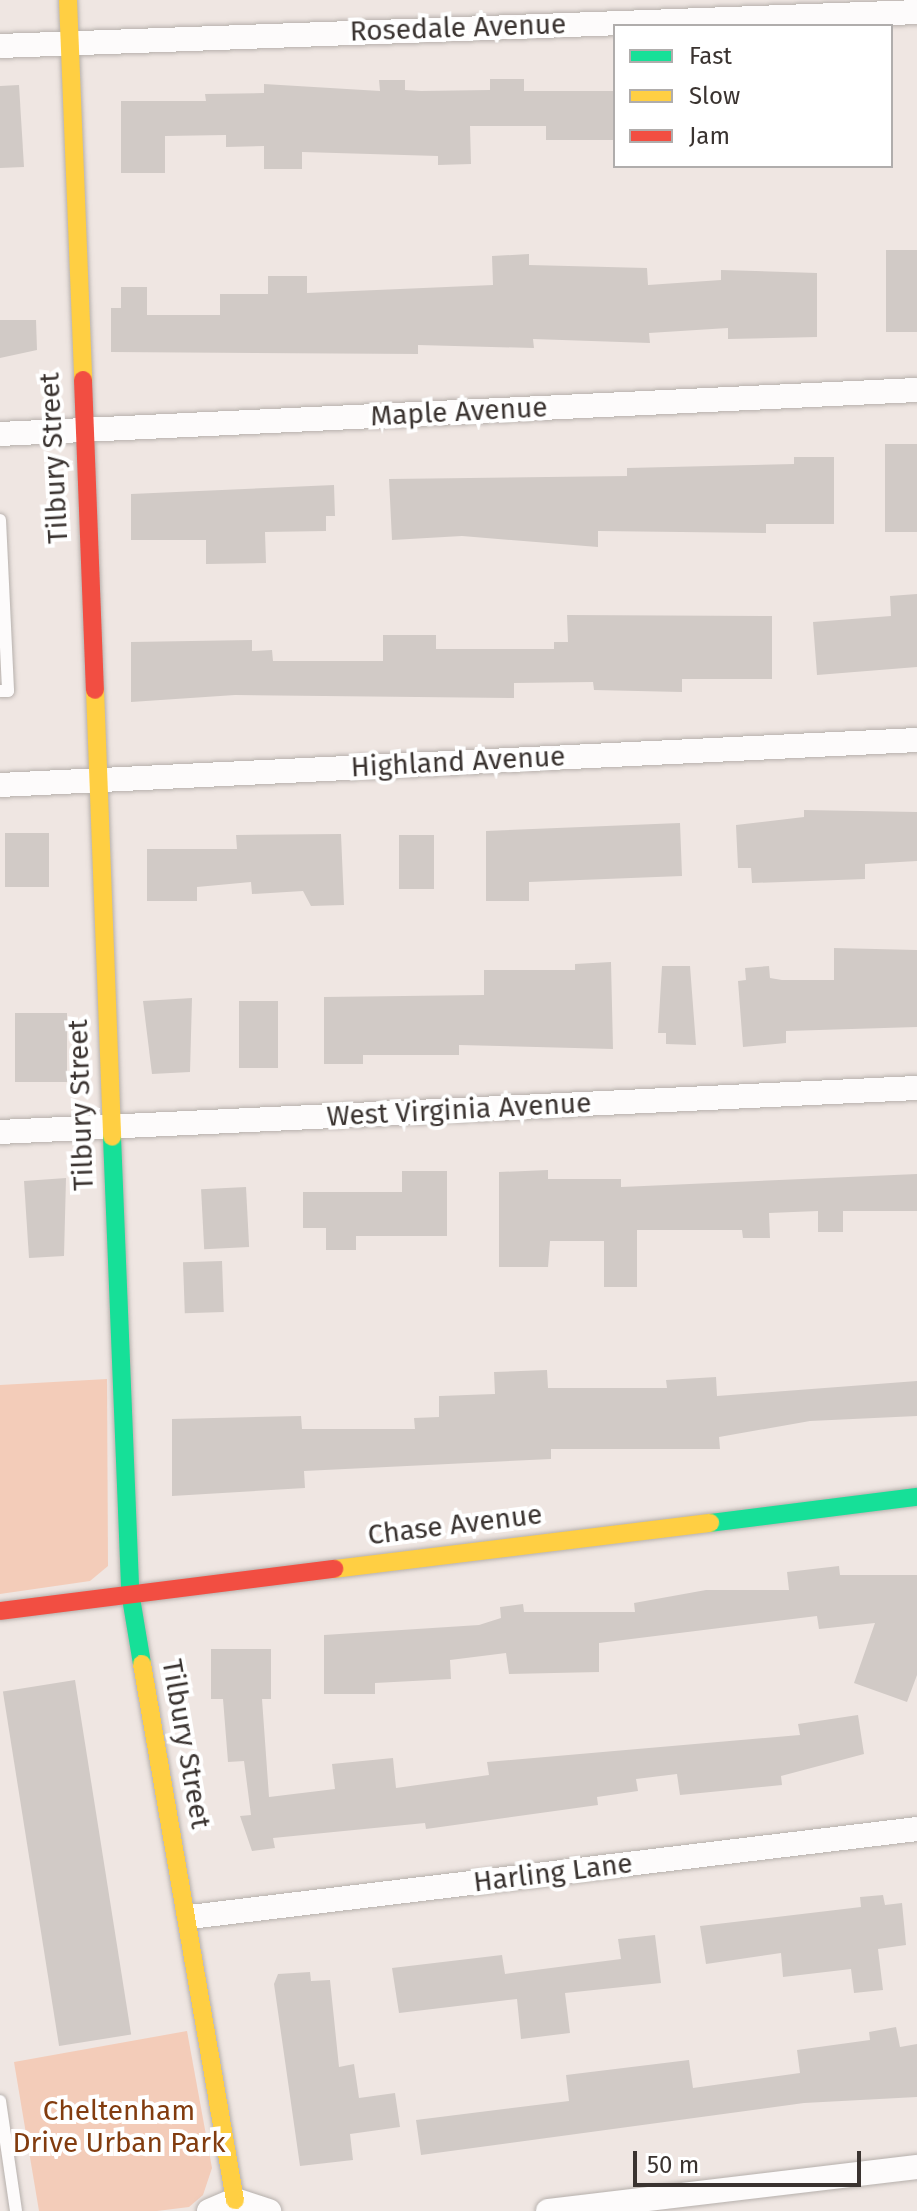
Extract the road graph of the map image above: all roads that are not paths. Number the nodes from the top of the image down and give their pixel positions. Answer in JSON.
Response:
{"nodes":[{"id":1,"x":68,"y":0,"type":"edge"},
{"id":2,"x":917,"y":12,"type":"edge"},
{"id":3,"x":69,"y":42,"type":"junction"},
{"id":4,"x":0,"y":46,"type":"edge"},
{"id":5,"x":917,"y":390,"type":"edge"},
{"id":6,"x":81,"y":431,"type":"junction"},
{"id":7,"x":0,"y":434,"type":"edge"},
{"id":8,"x":0,"y":520,"type":"edge"},
{"id":9,"x":0,"y":691,"type":"edge"},
{"id":10,"x":917,"y":740,"type":"edge"},
{"id":11,"x":99,"y":779,"type":"junction"},
{"id":12,"x":0,"y":785,"type":"edge"},
{"id":13,"x":917,"y":1088,"type":"edge"},
{"id":14,"x":108,"y":1127,"type":"junction"},
{"id":15,"x":0,"y":1132,"type":"edge"},
{"id":16,"x":917,"y":1497,"type":"edge"},
{"id":17,"x":130,"y":1592,"type":"junction"},
{"id":18,"x":0,"y":1611,"type":"edge"},
{"id":19,"x":917,"y":1829,"type":"edge"},
{"id":20,"x":190,"y":1917,"type":"junction"},
{"id":21,"x":0,"y":2101,"type":"edge"},
{"id":22,"x":917,"y":2167,"type":"edge"},
{"id":23,"x":235,"y":2200,"type":"junction"},
{"id":24,"x":16,"y":2211,"type":"edge"},
{"id":25,"x":209,"y":2211,"type":"edge"},
{"id":26,"x":269,"y":2211,"type":"edge"},
{"id":27,"x":548,"y":2211,"type":"edge"}],
"edges":[{"from":1,"to":3,"type":"street","name":"Tilbury Street"},
{"from":2,"to":3,"type":"street","name":"Rosedale Avenue"},
{"from":3,"to":4,"type":"street","name":"Rosedale Avenue"},
{"from":3,"to":6,"type":"street","name":"Tilbury Street"},
{"from":5,"to":6,"type":"street","name":"Maple Avenue"},
{"from":6,"to":7,"type":"street","name":"Maple Avenue"},
{"from":6,"to":11,"type":"street","name":"Tilbury Street"},
{"from":8,"to":9,"type":"lane"},
{"from":10,"to":11,"type":"street","name":"Highland Avenue"},
{"from":11,"to":12,"type":"street","name":"Highland Avenue"},
{"from":11,"to":14,"type":"street","name":"Tilbury Street"},
{"from":13,"to":14,"type":"street","name":"West Virginia Avenue"},
{"from":14,"to":15,"type":"street","name":"West Virginia Avenue"},
{"from":14,"to":17,"type":"street","name":"Tilbury Street"},
{"from":16,"to":17,"type":"street","name":"Chase Avenue"},
{"from":17,"to":18,"type":"street","name":"Chase Avenue"},
{"from":17,"to":20,"type":"street","name":"Tilbury Street"},
{"from":19,"to":20,"type":"street","name":"Harling Lane"},
{"from":20,"to":23,"type":"street","name":"Tilbury Street"},
{"from":21,"to":24,"type":"lane"},
{"from":22,"to":27,"type":"street"},
{"from":23,"to":25,"type":"street"},
{"from":23,"to":26,"type":"street"}]}
